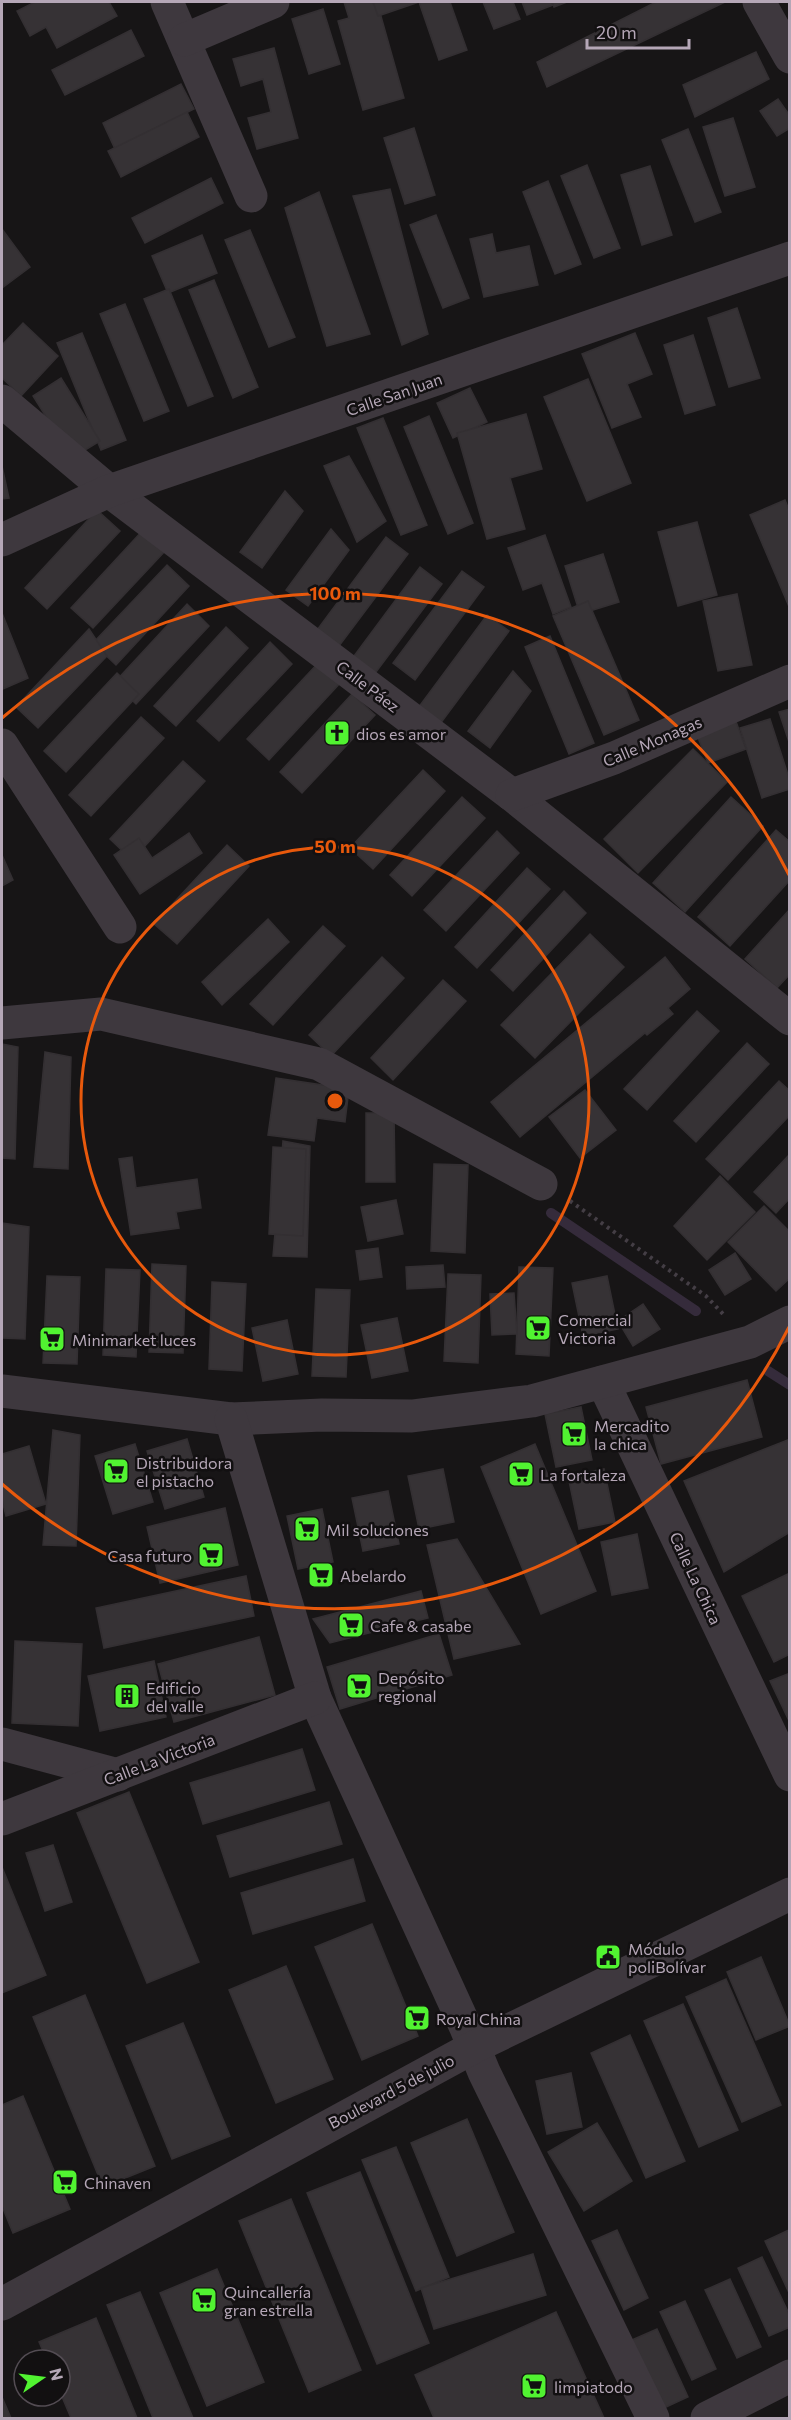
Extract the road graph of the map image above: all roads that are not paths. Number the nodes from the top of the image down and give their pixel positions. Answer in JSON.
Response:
{"nodes":[{"id":1,"x":167,"y":2,"type":"edge"},
{"id":2,"x":273,"y":2,"type":"edge"},
{"id":3,"x":759,"y":2,"type":"edge"},
{"id":4,"x":184,"y":40,"type":"junction"},
{"id":5,"x":789,"y":57,"type":"edge"},
{"id":6,"x":251,"y":196,"type":"dead end"},
{"id":7,"x":789,"y":258,"type":"edge"},
{"id":8,"x":2,"y":401,"type":"edge"},
{"id":9,"x":109,"y":491,"type":"junction"},
{"id":10,"x":2,"y":540,"type":"edge"},
{"id":11,"x":789,"y":681,"type":"edge"},
{"id":12,"x":2,"y":745,"type":"edge"},
{"id":13,"x":513,"y":795,"type":"junction"},
{"id":14,"x":120,"y":927,"type":"dead end"},
{"id":15,"x":789,"y":1019,"type":"edge"},
{"id":16,"x":2,"y":1023,"type":"edge"},
{"id":17,"x":540,"y":1184,"type":"road end"},
{"id":18,"x":789,"y":1322,"type":"edge"},
{"id":19,"x":603,"y":1382,"type":"junction"},
{"id":20,"x":2,"y":1390,"type":"edge"},
{"id":21,"x":231,"y":1419,"type":"junction"},
{"id":22,"x":315,"y":1698,"type":"junction"},
{"id":23,"x":2,"y":1744,"type":"edge"},
{"id":24,"x":118,"y":1775,"type":"junction"},
{"id":25,"x":789,"y":1775,"type":"edge"},
{"id":26,"x":2,"y":1819,"type":"edge"},
{"id":27,"x":789,"y":1894,"type":"edge"},
{"id":28,"x":474,"y":2047,"type":"junction"},
{"id":29,"x":2,"y":2304,"type":"edge"},
{"id":30,"x":789,"y":2376,"type":"edge"},
{"id":31,"x":653,"y":2418,"type":"edge"},
{"id":32,"x":707,"y":2418,"type":"edge"}],
"edges":[{"from":1,"to":4,"type":"street"},
{"from":2,"to":4,"type":"street"},
{"from":3,"to":5,"type":"street"},
{"from":4,"to":6,"type":"street"},
{"from":7,"to":9,"type":"street","name":"Calle San Juan"},
{"from":8,"to":9,"type":"street","name":"Calle Páez"},
{"from":9,"to":10,"type":"street","name":"Calle San Juan"},
{"from":9,"to":13,"type":"street","name":"Calle Páez"},
{"from":11,"to":13,"type":"street","name":"Calle Monagas"},
{"from":12,"to":14,"type":"street"},
{"from":13,"to":15,"type":"street","name":"Calle Páez"},
{"from":16,"to":17,"type":"street"},
{"from":18,"to":19,"type":"street"},
{"from":19,"to":21,"type":"street"},
{"from":19,"to":25,"type":"street","name":"Calle La Chica"},
{"from":20,"to":21,"type":"street"},
{"from":21,"to":22,"type":"street"},
{"from":22,"to":24,"type":"street","name":"Calle La Victoria"},
{"from":22,"to":28,"type":"street"},
{"from":23,"to":24,"type":"street"},
{"from":24,"to":26,"type":"street","name":"Calle La Victoria"},
{"from":27,"to":28,"type":"street","name":"Boulevard 5 de julio"},
{"from":28,"to":29,"type":"street","name":"Boulevard 5 de julio"},
{"from":28,"to":31,"type":"street"},
{"from":30,"to":32,"type":"street"}]}
